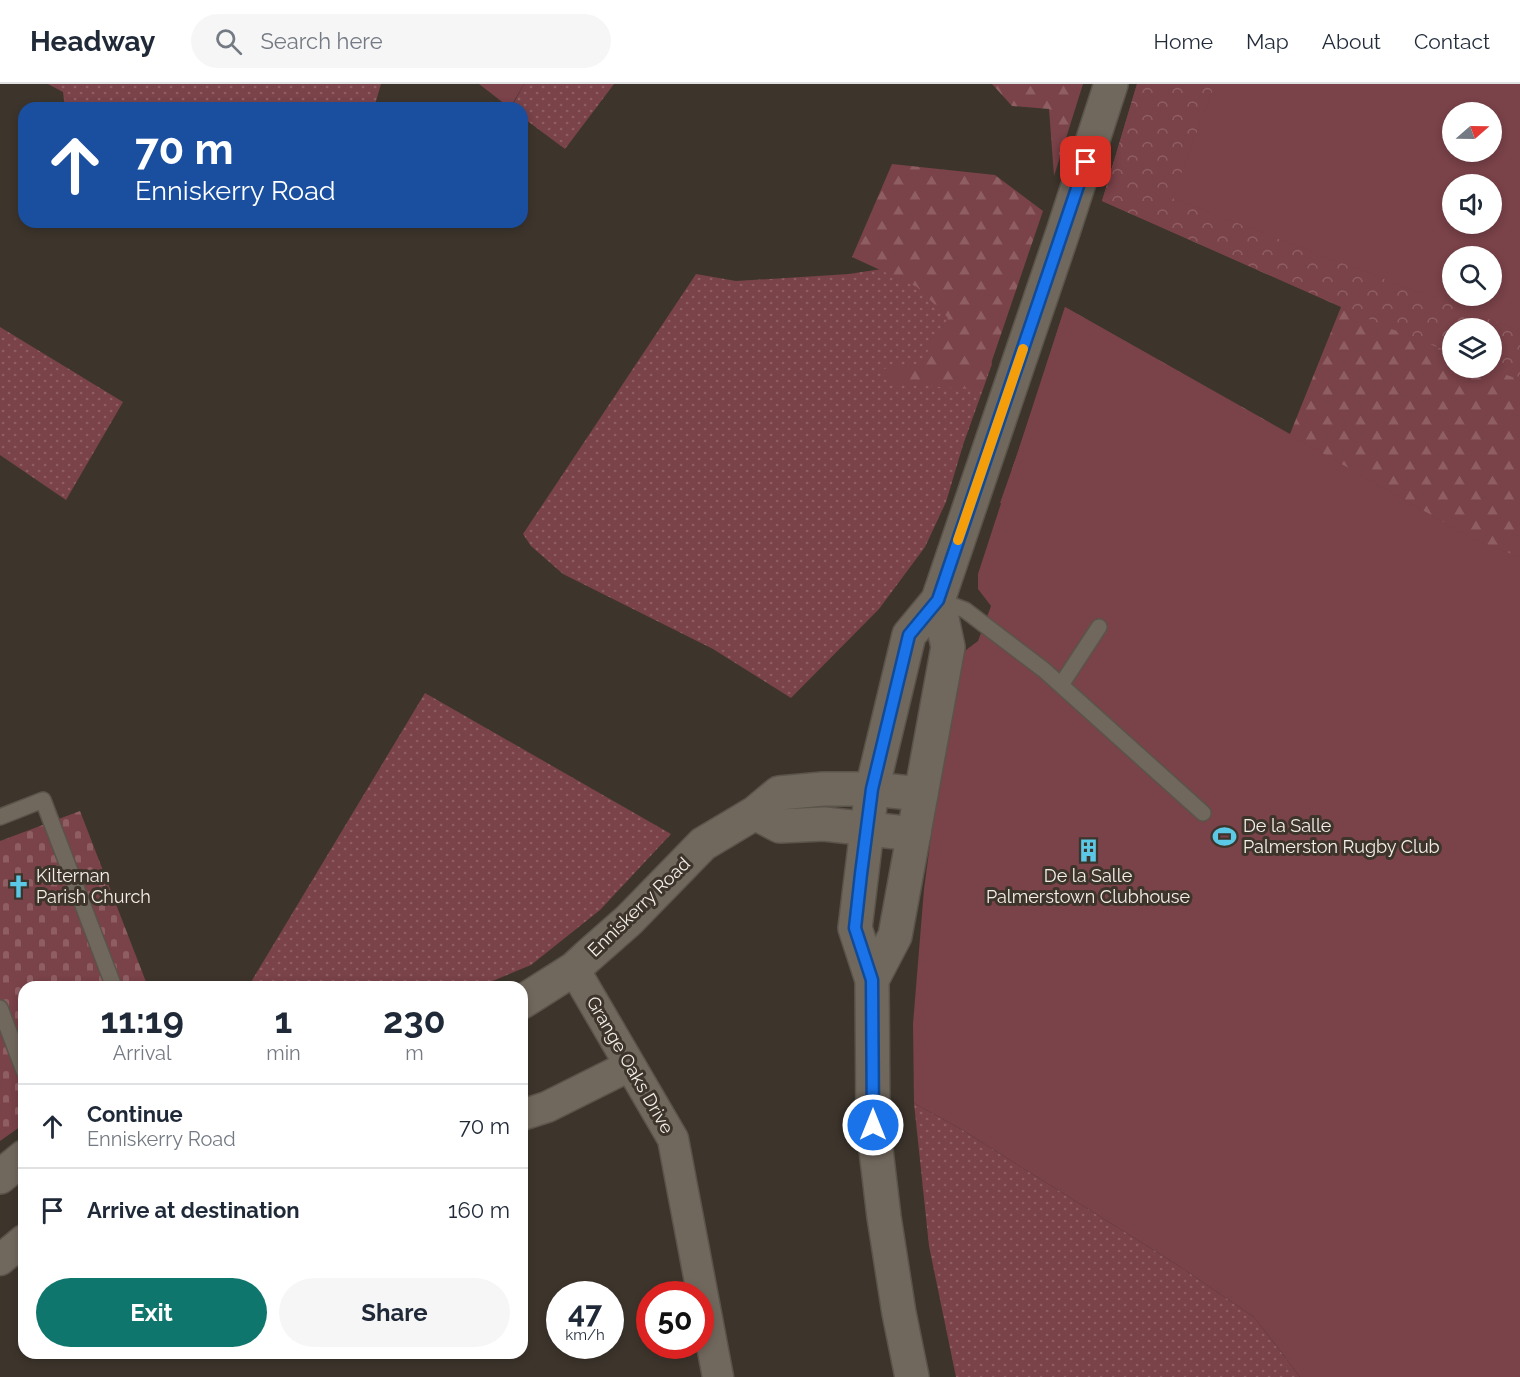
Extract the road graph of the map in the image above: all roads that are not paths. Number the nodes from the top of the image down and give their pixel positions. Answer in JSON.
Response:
{"nodes":[{"id":1,"x":1111,"y":84,"type":"edge"},
{"id":2,"x":938,"y":600,"type":"junction"},
{"id":3,"x":1099,"y":627,"type":"dead end"},
{"id":4,"x":1061,"y":685,"type":"junction"},
{"id":5,"x":872,"y":789,"type":"junction"},
{"id":6,"x":921,"y":794,"type":"junction"},
{"id":7,"x":755,"y":813,"type":"junction"},
{"id":8,"x":1203,"y":813,"type":"dead end"},
{"id":9,"x":0,"y":817,"type":"edge"},
{"id":10,"x":867,"y":829,"type":"junction"},
{"id":11,"x":914,"y":834,"type":"junction"},
{"id":12,"x":574,"y":969,"type":"junction"},
{"id":13,"x":872,"y":980,"type":"junction"},
{"id":14,"x":112,"y":981,"type":"edge"},
{"id":15,"x":528,"y":998,"type":"edge"},
{"id":16,"x":0,"y":1008,"type":"edge"},
{"id":17,"x":18,"y":1055,"type":"edge"},
{"id":18,"x":629,"y":1066,"type":"junction"},
{"id":19,"x":528,"y":1112,"type":"edge"},
{"id":20,"x":18,"y":1162,"type":"edge"},
{"id":21,"x":0,"y":1177,"type":"edge"},
{"id":22,"x":18,"y":1245,"type":"edge"},
{"id":23,"x":0,"y":1260,"type":"edge"},
{"id":24,"x":718,"y":1377,"type":"edge"},
{"id":25,"x":912,"y":1377,"type":"edge"}],
"edges":[{"from":1,"to":2,"type":"main road"},
{"from":2,"to":4,"type":"lane"},
{"from":2,"to":5,"type":"main road"},
{"from":2,"to":6,"type":"main road"},
{"from":3,"to":4,"type":"lane"},
{"from":4,"to":8,"type":"lane"},
{"from":5,"to":6,"type":"main road","name":"Enniskerry Road"},
{"from":5,"to":7,"type":"main road","name":"Enniskerry Road"},
{"from":5,"to":10,"type":"main road"},
{"from":6,"to":11,"type":"main road"},
{"from":7,"to":10,"type":"main road"},
{"from":7,"to":12,"type":"main road","name":"Enniskerry Road"},
{"from":9,"to":14,"type":"lane"},
{"from":10,"to":11,"type":"main road"},
{"from":10,"to":13,"type":"main road"},
{"from":11,"to":13,"type":"main road"},
{"from":12,"to":15,"type":"main road","name":"Enniskerry Road"},
{"from":12,"to":18,"type":"street","name":"Grange Oaks Drive"},
{"from":13,"to":25,"type":"main road"},
{"from":16,"to":17,"type":"lane"},
{"from":18,"to":19,"type":"street"},
{"from":18,"to":24,"type":"street","name":"Grange Oaks Drive"},
{"from":20,"to":21,"type":"main road"},
{"from":22,"to":23,"type":"street"}]}
